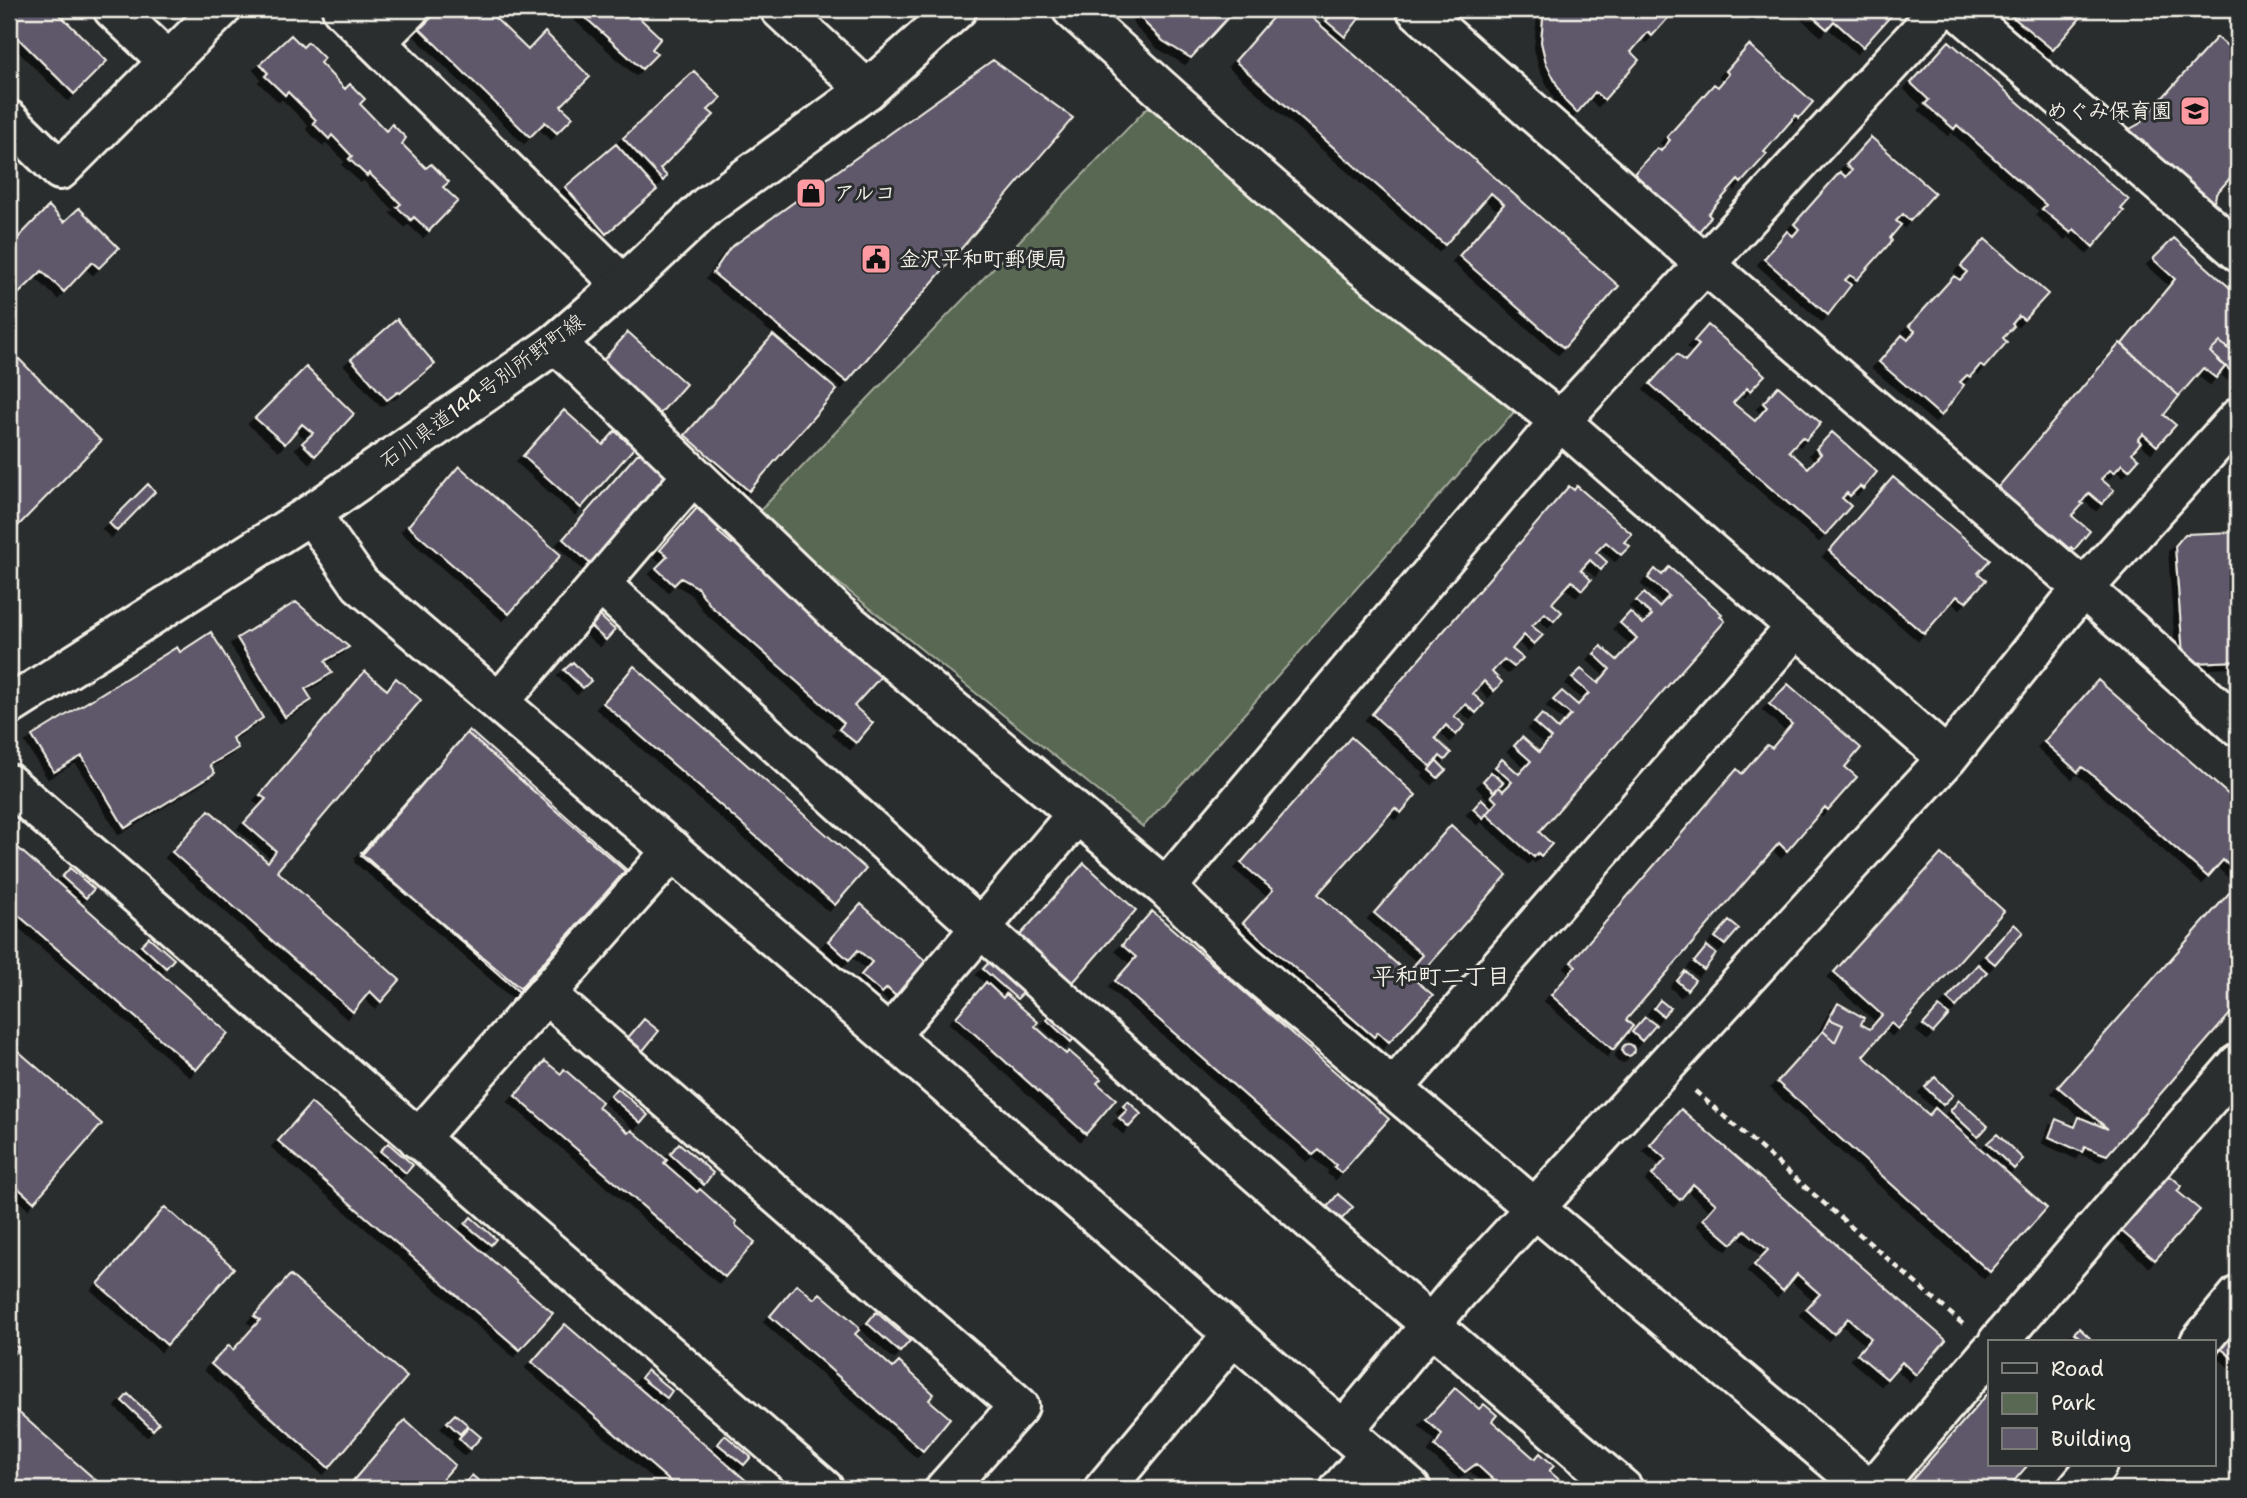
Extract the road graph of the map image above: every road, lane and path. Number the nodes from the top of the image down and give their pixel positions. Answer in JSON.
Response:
{"nodes":[{"id":1,"x":113,"y":9,"type":"edge"},
{"id":2,"x":221,"y":9,"type":"edge"},
{"id":3,"x":342,"y":9,"type":"edge"},
{"id":4,"x":409,"y":9,"type":"edge"},
{"id":5,"x":780,"y":9,"type":"edge"},
{"id":6,"x":957,"y":9,"type":"edge"},
{"id":7,"x":1072,"y":9,"type":"edge"},
{"id":8,"x":1416,"y":9,"type":"edge"},
{"id":9,"x":1941,"y":9,"type":"edge"},
{"id":10,"x":1958,"y":9,"type":"edge"},
{"id":11,"x":376,"y":42,"type":"junction"},
{"id":12,"x":168,"y":61,"type":"junction"},
{"id":13,"x":867,"y":90,"type":"junction"},
{"id":14,"x":9,"y":120,"type":"edge"},
{"id":15,"x":2238,"y":251,"type":"edge"},
{"id":16,"x":1705,"y":264,"type":"junction"},
{"id":17,"x":623,"y":285,"type":"junction"},
{"id":18,"x":556,"y":342,"type":"junction"},
{"id":19,"x":1560,"y":421,"type":"junction"},
{"id":20,"x":2234,"y":431,"type":"edge"},
{"id":21,"x":692,"y":476,"type":"junction"},
{"id":22,"x":311,"y":514,"type":"junction"},
{"id":23,"x":600,"y":584,"type":"junction"},
{"id":24,"x":2084,"y":589,"type":"junction"},
{"id":25,"x":1796,"y":627,"type":"junction"},
{"id":26,"x":499,"y":702,"type":"junction"},
{"id":27,"x":9,"y":706,"type":"edge"},
{"id":28,"x":2238,"y":726,"type":"edge"},
{"id":29,"x":1947,"y":758,"type":"junction"},
{"id":30,"x":9,"y":784,"type":"edge"},
{"id":31,"x":1077,"y":814,"type":"junction"},
{"id":32,"x":673,"y":850,"type":"junction"},
{"id":33,"x":1166,"y":888,"type":"junction"},
{"id":34,"x":980,"y":929,"type":"junction"},
{"id":35,"x":546,"y":994,"type":"junction"},
{"id":36,"x":889,"y":1036,"type":"junction"},
{"id":37,"x":2238,"y":1064,"type":"edge"},
{"id":38,"x":1665,"y":1065,"type":"junction"},
{"id":39,"x":1394,"y":1089,"type":"junction"},
{"id":40,"x":418,"y":1139,"type":"junction"},
{"id":41,"x":1534,"y":1208,"type":"junction"},
{"id":42,"x":2238,"y":1296,"type":"edge"},
{"id":43,"x":1430,"y":1326,"type":"junction"},
{"id":44,"x":1234,"y":1335,"type":"junction"},
{"id":45,"x":2202,"y":1340,"type":"edge"},
{"id":46,"x":1986,"y":1341,"type":"edge"},
{"id":47,"x":1357,"y":1442,"type":"junction"},
{"id":48,"x":2096,"y":1466,"type":"edge"},
{"id":49,"x":824,"y":1489,"type":"edge"},
{"id":50,"x":945,"y":1489,"type":"edge"},
{"id":51,"x":1104,"y":1489,"type":"edge"},
{"id":52,"x":1340,"y":1489,"type":"edge"},
{"id":53,"x":1411,"y":1489,"type":"edge"},
{"id":54,"x":1623,"y":1489,"type":"edge"},
{"id":55,"x":1870,"y":1489,"type":"edge"},
{"id":56,"x":2077,"y":1489,"type":"edge"}],
"edges":[{"from":1,"to":12,"type":"street"},
{"from":2,"to":12,"type":"street"},
{"from":3,"to":11,"type":"street"},
{"from":4,"to":11,"type":"street"},
{"from":5,"to":13,"type":"street"},
{"from":6,"to":13,"type":"street","name":"石川県道144号別所野町線"},
{"from":7,"to":19,"type":"street"},
{"from":8,"to":16,"type":"street"},
{"from":9,"to":16,"type":"street"},
{"from":10,"to":15,"type":"street"},
{"from":11,"to":17,"type":"street"},
{"from":12,"to":14,"type":"street"},
{"from":13,"to":17,"type":"street","name":"石川県道144号別所野町線"},
{"from":16,"to":19,"type":"street"},
{"from":16,"to":24,"type":"street"},
{"from":17,"to":18,"type":"street","name":"石川県道144号別所野町線"},
{"from":18,"to":21,"type":"street"},
{"from":18,"to":22,"type":"street","name":"石川県道144号別所野町線"},
{"from":19,"to":25,"type":"street"},
{"from":19,"to":33,"type":"street"},
{"from":20,"to":24,"type":"street"},
{"from":21,"to":23,"type":"street"},
{"from":21,"to":31,"type":"street"},
{"from":22,"to":26,"type":"street"},
{"from":22,"to":27,"type":"street","name":"石川県道144号別所野町線"},
{"from":23,"to":26,"type":"street"},
{"from":23,"to":34,"type":"street"},
{"from":24,"to":28,"type":"street"},
{"from":24,"to":29,"type":"street"},
{"from":25,"to":29,"type":"street"},
{"from":25,"to":39,"type":"street"},
{"from":26,"to":32,"type":"street"},
{"from":29,"to":38,"type":"street"},
{"from":30,"to":40,"type":"street"},
{"from":31,"to":33,"type":"street"},
{"from":31,"to":34,"type":"street"},
{"from":32,"to":35,"type":"street"},
{"from":32,"to":36,"type":"street"},
{"from":33,"to":39,"type":"street"},
{"from":34,"to":36,"type":"street"},
{"from":34,"to":43,"type":"street"},
{"from":35,"to":40,"type":"street"},
{"from":35,"to":50,"type":"street"},
{"from":36,"to":44,"type":"street"},
{"from":37,"to":46,"type":"street"},
{"from":38,"to":41,"type":"street"},
{"from":38,"to":46,"type":"path"},
{"from":39,"to":41,"type":"street"},
{"from":40,"to":49,"type":"street"},
{"from":41,"to":43,"type":"street"},
{"from":41,"to":55,"type":"street"},
{"from":42,"to":45,"type":"street"},
{"from":43,"to":47,"type":"street"},
{"from":43,"to":54,"type":"street"},
{"from":44,"to":47,"type":"street"},
{"from":44,"to":51,"type":"street"},
{"from":46,"to":55,"type":"street"},
{"from":47,"to":52,"type":"street"},
{"from":47,"to":53,"type":"street"},
{"from":48,"to":56,"type":"street"}]}
